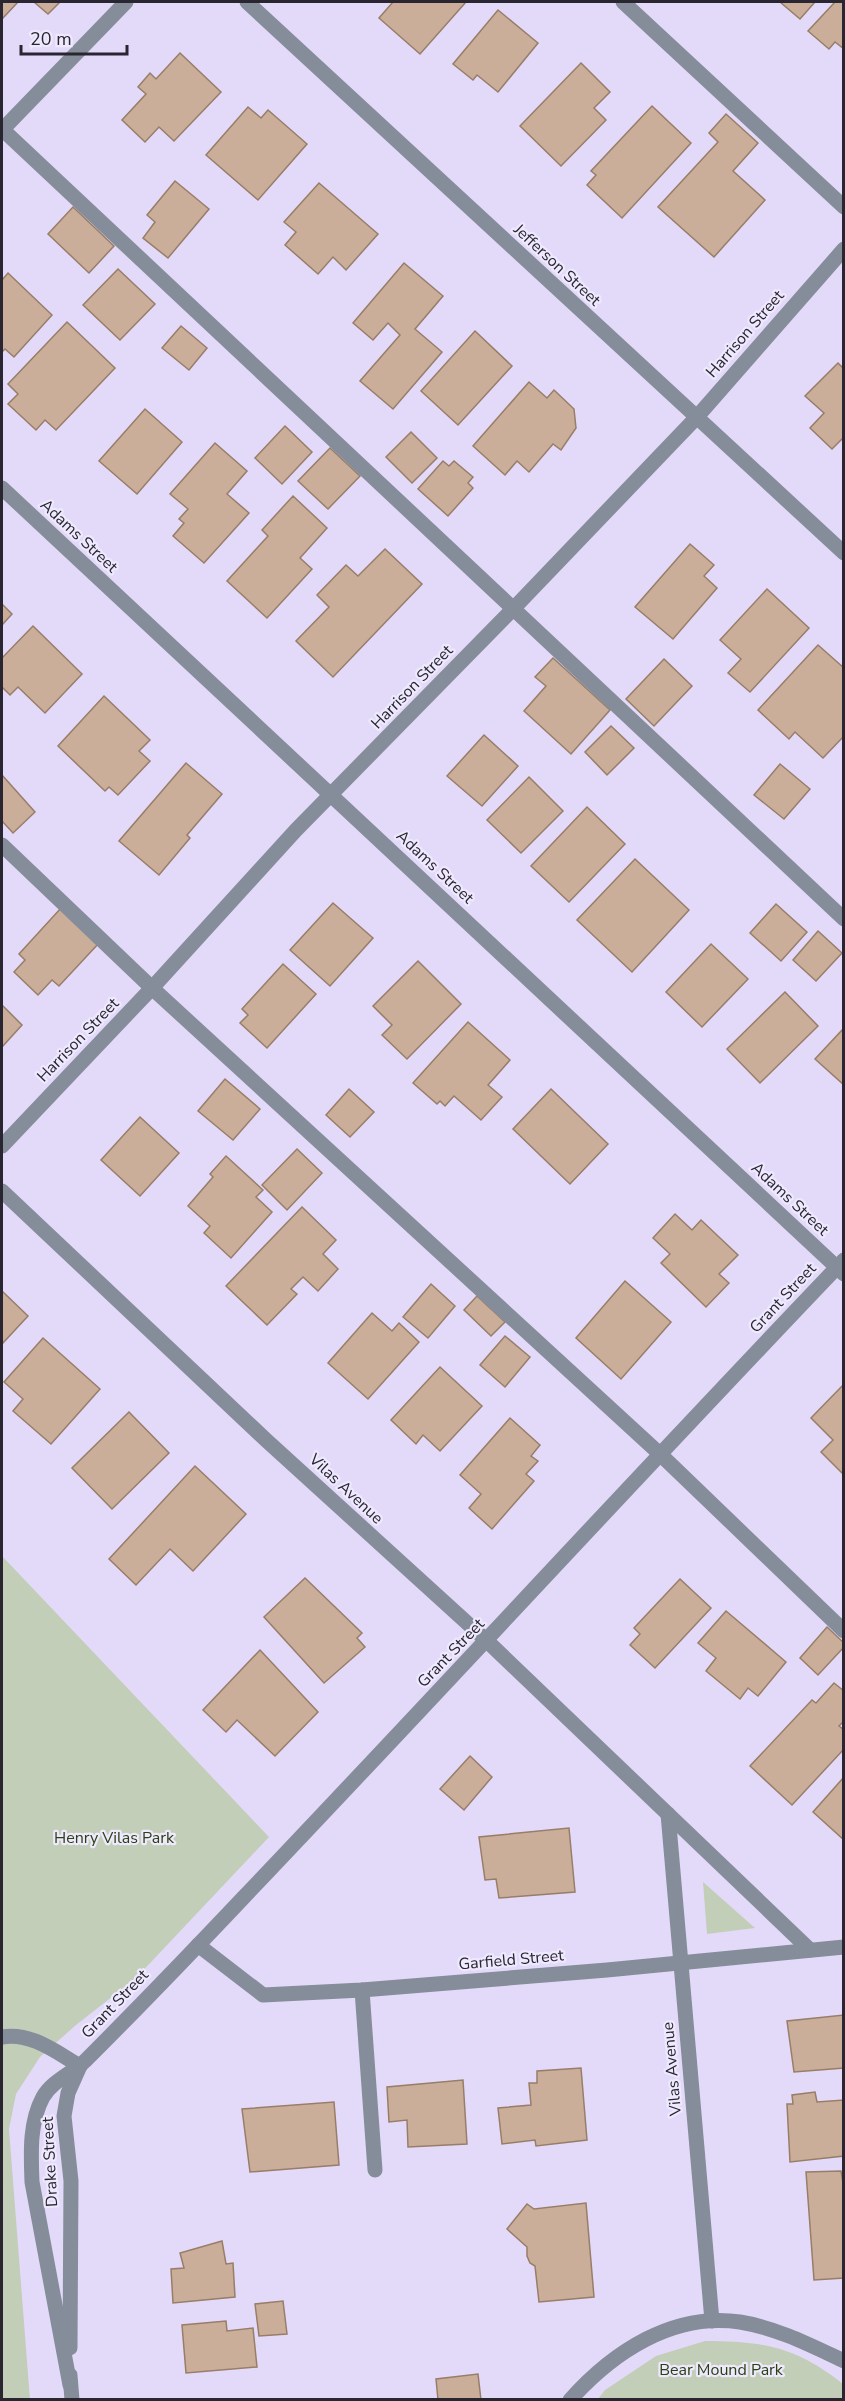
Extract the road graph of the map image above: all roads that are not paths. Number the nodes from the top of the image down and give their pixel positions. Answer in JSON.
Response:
{"nodes":[{"id":1,"x":126,"y":2,"type":"edge"},
{"id":2,"x":247,"y":2,"type":"edge"},
{"id":3,"x":623,"y":2,"type":"edge"},
{"id":4,"x":2,"y":130,"type":"edge"},
{"id":5,"x":843,"y":207,"type":"edge"},
{"id":6,"x":843,"y":249,"type":"edge"},
{"id":7,"x":696,"y":418,"type":"junction"},
{"id":8,"x":2,"y":488,"type":"edge"},
{"id":9,"x":843,"y":553,"type":"edge"},
{"id":10,"x":513,"y":609,"type":"junction"},
{"id":11,"x":331,"y":795,"type":"junction"},
{"id":12,"x":2,"y":845,"type":"edge"},
{"id":13,"x":843,"y":919,"type":"edge"},
{"id":14,"x":153,"y":988,"type":"junction"},
{"id":15,"x":2,"y":1146,"type":"edge"},
{"id":16,"x":2,"y":1191,"type":"edge"},
{"id":17,"x":841,"y":1267,"type":"edge"},
{"id":18,"x":661,"y":1455,"type":"junction"},
{"id":19,"x":843,"y":1631,"type":"edge"},
{"id":20,"x":487,"y":1641,"type":"junction"},
{"id":21,"x":668,"y":1814,"type":"junction"},
{"id":22,"x":198,"y":1945,"type":"junction"},
{"id":23,"x":843,"y":1947,"type":"edge"},
{"id":24,"x":810,"y":1950,"type":"junction"},
{"id":25,"x":681,"y":1962,"type":"junction"},
{"id":26,"x":362,"y":1990,"type":"junction"},
{"id":27,"x":2,"y":2037,"type":"edge"},
{"id":28,"x":80,"y":2066,"type":"junction"},
{"id":29,"x":375,"y":2170,"type":"dead end"},
{"id":30,"x":712,"y":2321,"type":"junction"},
{"id":31,"x":843,"y":2361,"type":"edge"},
{"id":32,"x":71,"y":2392,"type":"edge"},
{"id":33,"x":570,"y":2400,"type":"edge"}],
"edges":[{"from":1,"to":4,"type":"street"},
{"from":2,"to":7,"type":"street","name":"Jefferson Street"},
{"from":3,"to":5,"type":"street"},
{"from":4,"to":10,"type":"street"},
{"from":6,"to":7,"type":"street","name":"Harrison Street"},
{"from":7,"to":9,"type":"street","name":"Jefferson Street"},
{"from":7,"to":10,"type":"street","name":"Harrison Street"},
{"from":8,"to":11,"type":"street","name":"Adams Street"},
{"from":10,"to":11,"type":"street","name":"Harrison Street"},
{"from":10,"to":13,"type":"street"},
{"from":11,"to":14,"type":"street","name":"Harrison Street"},
{"from":11,"to":17,"type":"street","name":"Adams Street"},
{"from":12,"to":14,"type":"street"},
{"from":14,"to":15,"type":"street","name":"Harrison Street"},
{"from":14,"to":18,"type":"street"},
{"from":16,"to":20,"type":"street","name":"Vilas Avenue"},
{"from":17,"to":18,"type":"street","name":"Grant Street"},
{"from":18,"to":19,"type":"street"},
{"from":18,"to":20,"type":"street","name":"Grant Street"},
{"from":20,"to":21,"type":"street","name":"Vilas Avenue"},
{"from":20,"to":22,"type":"street","name":"Grant Street"},
{"from":21,"to":24,"type":"street","name":"Vilas Avenue"},
{"from":21,"to":25,"type":"street","name":"Vilas Avenue"},
{"from":22,"to":26,"type":"street","name":"Garfield Street"},
{"from":22,"to":28,"type":"street","name":"Grant Street"},
{"from":23,"to":24,"type":"street","name":"Garfield Street"},
{"from":24,"to":25,"type":"street","name":"Garfield Street"},
{"from":25,"to":26,"type":"street","name":"Garfield Street"},
{"from":25,"to":30,"type":"street","name":"Vilas Avenue"},
{"from":26,"to":29,"type":"street"},
{"from":27,"to":28,"type":"street"},
{"from":28,"to":32,"type":"street","name":"Drake Street"},
{"from":28,"to":32,"type":"street","name":"Drake Street"},
{"from":30,"to":31,"type":"street"},
{"from":30,"to":33,"type":"street"}]}
